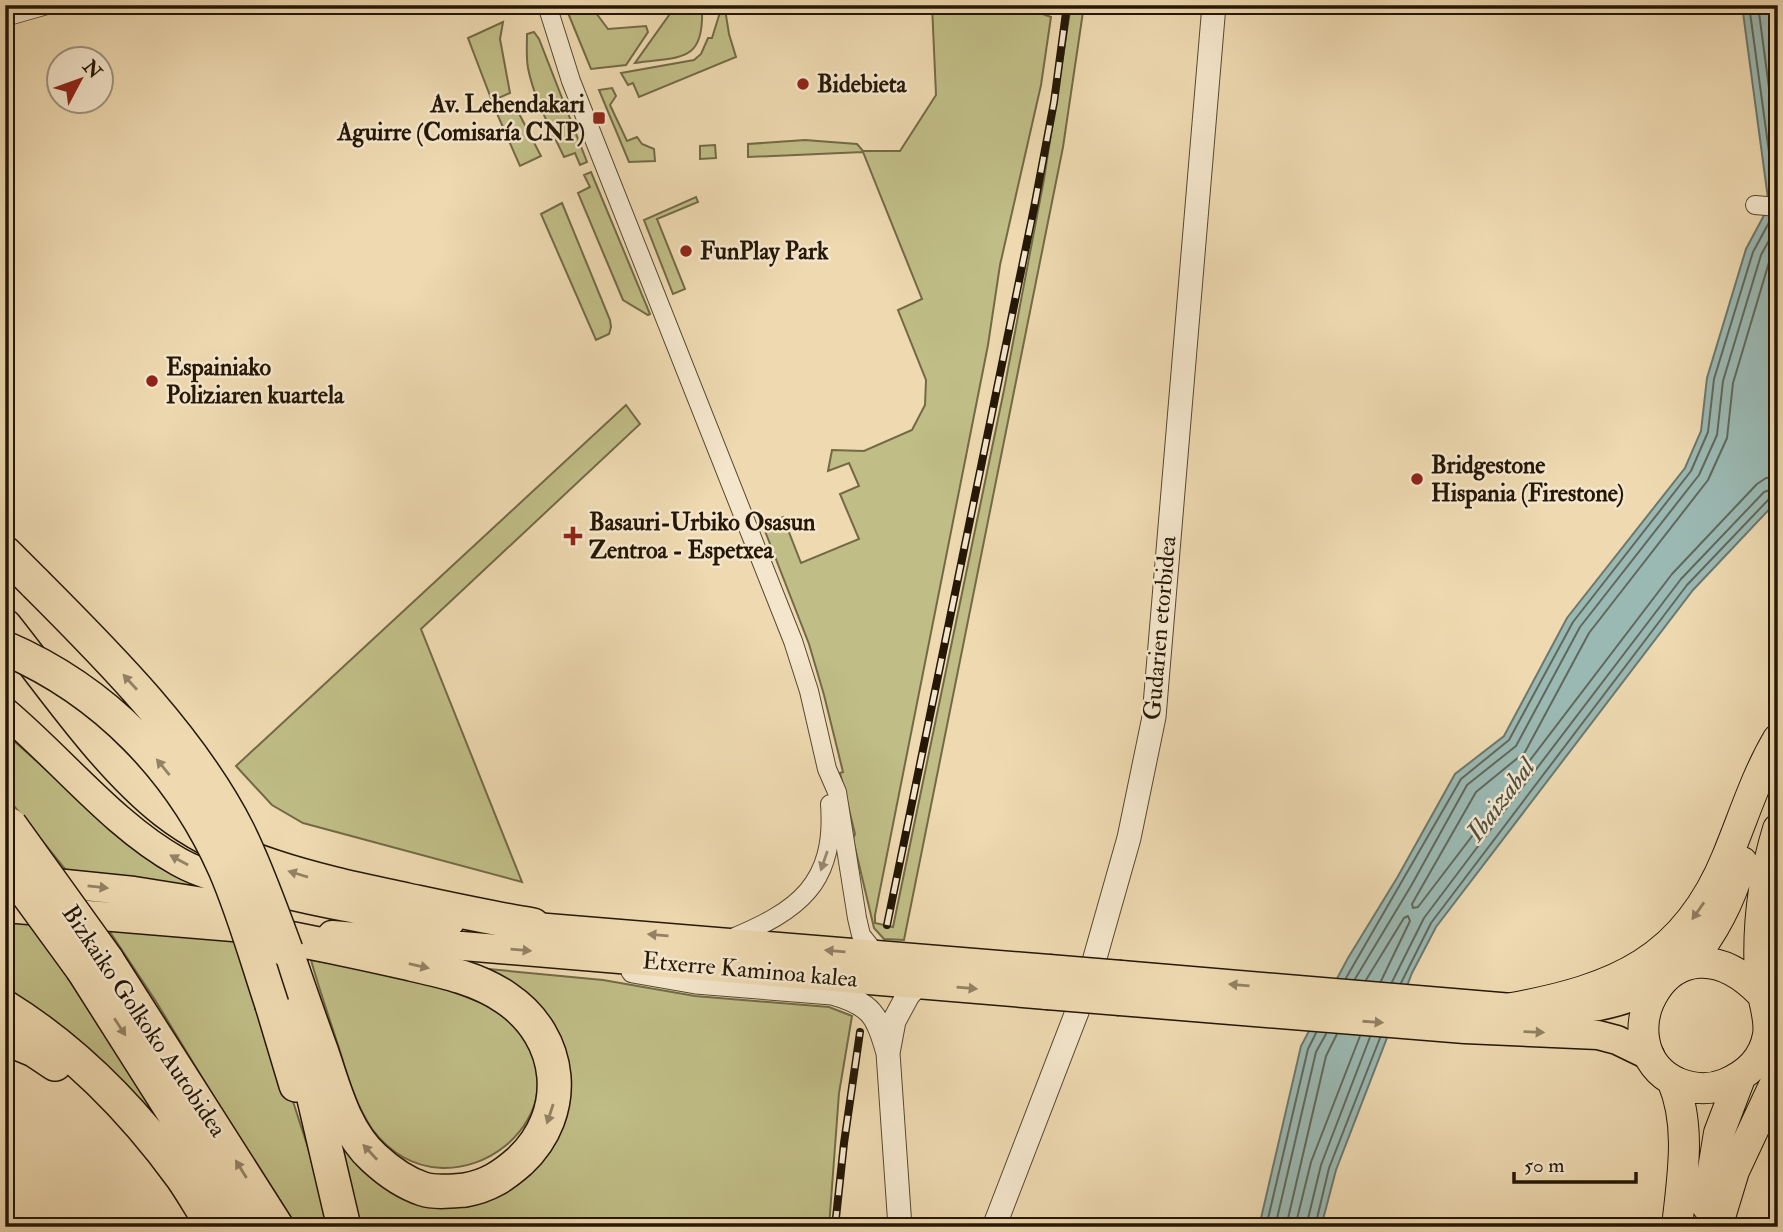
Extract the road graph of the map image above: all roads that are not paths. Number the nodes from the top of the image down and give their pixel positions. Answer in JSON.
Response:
{"nodes":[{"id":1,"x":47,"y":5,"type":"edge"},
{"id":2,"x":535,"y":5,"type":"edge"},
{"id":3,"x":547,"y":5,"type":"edge"},
{"id":4,"x":1214,"y":5,"type":"edge"},
{"id":5,"x":5,"y":17,"type":"edge"},
{"id":6,"x":570,"y":81,"type":"junction"},
{"id":7,"x":1755,"y":205,"type":"dead end"},
{"id":8,"x":1778,"y":207,"type":"edge"},
{"id":9,"x":5,"y":556,"type":"edge"},
{"id":10,"x":5,"y":626,"type":"edge"},
{"id":11,"x":5,"y":648,"type":"edge"},
{"id":12,"x":5,"y":712,"type":"edge"},
{"id":13,"x":1778,"y":739,"type":"edge"},
{"id":14,"x":1778,"y":744,"type":"edge"},
{"id":15,"x":827,"y":769,"type":"junction"},
{"id":16,"x":8,"y":822,"type":"edge"},
{"id":17,"x":1778,"y":830,"type":"edge"},
{"id":18,"x":5,"y":863,"type":"edge"},
{"id":19,"x":5,"y":878,"type":"edge"},
{"id":20,"x":5,"y":908,"type":"edge"},
{"id":21,"x":533,"y":925,"type":"junction"},
{"id":22,"x":232,"y":928,"type":"junction"},
{"id":23,"x":726,"y":941,"type":"junction"},
{"id":24,"x":453,"y":944,"type":"junction"},
{"id":25,"x":286,"y":950,"type":"junction"},
{"id":26,"x":876,"y":954,"type":"junction"},
{"id":27,"x":605,"y":958,"type":"junction"},
{"id":28,"x":1688,"y":964,"type":"junction"},
{"id":29,"x":95,"y":965,"type":"junction"},
{"id":30,"x":1048,"y":982,"type":"junction"},
{"id":31,"x":918,"y":984,"type":"junction"},
{"id":32,"x":1655,"y":988,"type":"junction"},
{"id":33,"x":1761,"y":993,"type":"junction"},
{"id":34,"x":5,"y":1007,"type":"edge"},
{"id":35,"x":1512,"y":1008,"type":"junction"},
{"id":36,"x":1466,"y":1017,"type":"junction"},
{"id":37,"x":5,"y":1038,"type":"edge"},
{"id":38,"x":888,"y":1053,"type":"junction"},
{"id":39,"x":1650,"y":1056,"type":"junction"},
{"id":40,"x":1778,"y":1077,"type":"edge"},
{"id":41,"x":1740,"y":1078,"type":"junction"},
{"id":42,"x":1672,"y":1080,"type":"junction"},
{"id":43,"x":213,"y":1224,"type":"edge"},
{"id":44,"x":246,"y":1227,"type":"edge"},
{"id":45,"x":277,"y":1227,"type":"edge"},
{"id":46,"x":344,"y":1227,"type":"edge"},
{"id":47,"x":900,"y":1227,"type":"edge"},
{"id":48,"x":994,"y":1227,"type":"edge"},
{"id":49,"x":1677,"y":1227,"type":"edge"},
{"id":50,"x":1705,"y":1227,"type":"edge"},
{"id":51,"x":1717,"y":1227,"type":"edge"}],
"edges":[{"from":1,"to":5,"type":"street"},
{"from":2,"to":6,"type":"street"},
{"from":3,"to":6,"type":"street"},
{"from":4,"to":48,"type":"street","name":"Gudarien etorbidea"},
{"from":6,"to":15,"type":"street"},
{"from":7,"to":8,"type":"street"},
{"from":25,"to":9,"type":"highway","one_way":true,"bridge":true},
{"from":21,"to":10,"type":"highway","one_way":true},
{"from":46,"to":11,"type":"highway","one_way":true,"bridge":true},
{"from":21,"to":12,"type":"main road","name":"Etxerre Kaminoa kalea","one_way":true},
{"from":13,"to":35,"type":"highway","one_way":true},
{"from":14,"to":28,"type":"highway"},
{"from":15,"to":23,"type":"street","one_way":true},
{"from":15,"to":26,"type":"street"},
{"from":16,"to":29,"type":"highway","name":"Bizkaiko Golkoko Autobidea","bridge":true},
{"from":17,"to":33,"type":"highway"},
{"from":18,"to":29,"type":"highway","name":"Bizkaiko Golkoko Autobidea","bridge":true},
{"from":19,"to":24,"type":"main road","one_way":true},
{"from":20,"to":22,"type":"main road"},
{"from":23,"to":21,"type":"main road","name":"Etxerre Kaminoa kalea","one_way":true},
{"from":22,"to":24,"type":"main road"},
{"from":22,"to":25,"type":"highway","one_way":true},
{"from":26,"to":23,"type":"main road","name":"Etxerre Kaminoa kalea","one_way":true},
{"from":24,"to":27,"type":"main road","name":"Etxerre Kaminoa kalea","one_way":true},
{"from":25,"to":46,"type":"highway"},
{"from":26,"to":30,"type":"main road","name":"Etxerre Kaminoa kalea"},
{"from":27,"to":31,"type":"main road","name":"Etxerre Kaminoa kalea"},
{"from":27,"to":38,"type":"street"},
{"from":28,"to":32,"type":"highway"},
{"from":28,"to":33,"type":"highway"},
{"from":29,"to":44,"type":"highway","name":"Bizkaiko Golkoko Autobidea","one_way":true},
{"from":45,"to":29,"type":"highway","name":"Bizkaiko Golkoko Autobidea","one_way":true},
{"from":31,"to":30,"type":"main road","name":"Etxerre Kaminoa kalea","one_way":true},
{"from":30,"to":36,"type":"main road","bridge":true},
{"from":31,"to":38,"type":"street"},
{"from":32,"to":35,"type":"main road"},
{"from":32,"to":39,"type":"highway"},
{"from":33,"to":41,"type":"highway"},
{"from":34,"to":43,"type":"highway"},
{"from":35,"to":36,"type":"main road"},
{"from":36,"to":39,"type":"main road","one_way":true},
{"from":37,"to":43,"type":"highway"},
{"from":38,"to":47,"type":"street"},
{"from":39,"to":42,"type":"highway"},
{"from":40,"to":51,"type":"highway"},
{"from":41,"to":42,"type":"highway"},
{"from":41,"to":50,"type":"highway"},
{"from":42,"to":49,"type":"highway"}]}
